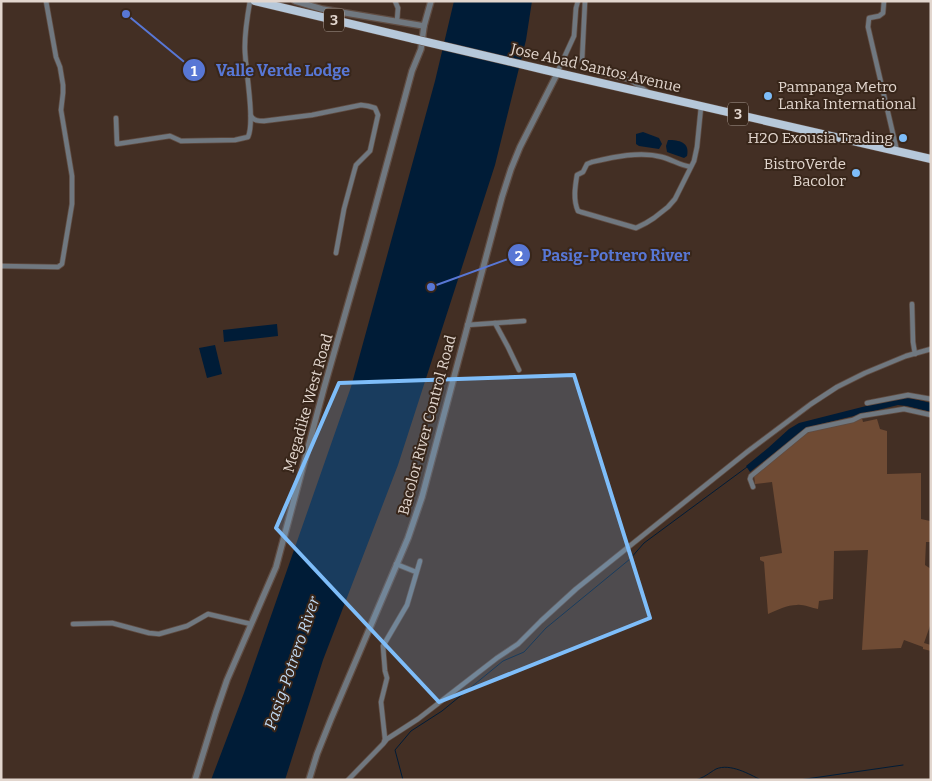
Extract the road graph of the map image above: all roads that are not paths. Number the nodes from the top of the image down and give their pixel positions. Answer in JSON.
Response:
{"nodes":[{"id":1,"x":46,"y":1,"type":"edge"},
{"id":2,"x":250,"y":1,"type":"edge"},
{"id":3,"x":255,"y":1,"type":"edge"},
{"id":4,"x":295,"y":1,"type":"edge"},
{"id":5,"x":322,"y":1,"type":"edge"},
{"id":6,"x":395,"y":1,"type":"edge"},
{"id":7,"x":431,"y":1,"type":"edge"},
{"id":8,"x":578,"y":1,"type":"edge"},
{"id":9,"x":585,"y":1,"type":"edge"},
{"id":10,"x":884,"y":1,"type":"edge"},
{"id":11,"x":269,"y":3,"type":"edge"},
{"id":12,"x":322,"y":9,"type":"junction"},
{"id":13,"x":398,"y":21,"type":"junction"},
{"id":14,"x":424,"y":26,"type":"junction"},
{"id":15,"x":557,"y":74,"type":"junction"},
{"id":16,"x":655,"y":96,"type":"junction"},
{"id":17,"x":701,"y":107,"type":"junction"},
{"id":18,"x":251,"y":115,"type":"junction"},
{"id":19,"x":116,"y":118,"type":"dead end"},
{"id":20,"x":897,"y":151,"type":"junction"},
{"id":21,"x":931,"y":159,"type":"edge"},
{"id":22,"x":691,"y":167,"type":"junction"},
{"id":23,"x":336,"y":253,"type":"dead end"},
{"id":24,"x":1,"y":266,"type":"edge"},
{"id":25,"x":912,"y":304,"type":"dead end"},
{"id":26,"x":524,"y":321,"type":"dead end"},
{"id":27,"x":495,"y":323,"type":"junction"},
{"id":28,"x":467,"y":325,"type":"junction"},
{"id":29,"x":931,"y":349,"type":"edge"},
{"id":30,"x":915,"y":354,"type":"junction"},
{"id":31,"x":519,"y":370,"type":"dead end"},
{"id":32,"x":931,"y":399,"type":"edge"},
{"id":33,"x":867,"y":403,"type":"dead end"},
{"id":34,"x":931,"y":415,"type":"edge"},
{"id":35,"x":753,"y":487,"type":"dead end"},
{"id":36,"x":420,"y":561,"type":"dead end"},
{"id":37,"x":396,"y":564,"type":"junction"},
{"id":38,"x":416,"y":572,"type":"junction"},
{"id":39,"x":73,"y":624,"type":"dead end"},
{"id":40,"x":251,"y":624,"type":"junction"},
{"id":41,"x":383,"y":744,"type":"junction"},
{"id":42,"x":194,"y":780,"type":"edge"},
{"id":43,"x":309,"y":780,"type":"edge"},
{"id":44,"x":348,"y":780,"type":"edge"}],
"edges":[{"from":1,"to":24,"type":"street"},
{"from":2,"to":18,"type":"street"},
{"from":3,"to":11,"type":"highway","name":"Jose Abad Santos Avenue","number":"3"},
{"from":4,"to":12,"type":"street"},
{"from":5,"to":12,"type":"street"},
{"from":6,"to":13,"type":"street"},
{"from":7,"to":14,"type":"street","name":"Megadike West Road"},
{"from":8,"to":15,"type":"street"},
{"from":9,"to":16,"type":"street"},
{"from":10,"to":20,"type":"street"},
{"from":11,"to":15,"type":"highway","name":"Jose Abad Santos Avenue","number":"3","bridge":true},
{"from":12,"to":13,"type":"street"},
{"from":13,"to":14,"type":"street"},
{"from":14,"to":40,"type":"street","name":"Megadike West Road"},
{"from":15,"to":16,"type":"highway","name":"Jose Abad Santos Avenue","number":"3"},
{"from":15,"to":28,"type":"street","name":"Bacolor River Control Road"},
{"from":16,"to":17,"type":"highway","name":"Jose Abad Santos Avenue","number":"3"},
{"from":17,"to":20,"type":"highway","name":"Jose Abad Santos Avenue","number":"3"},
{"from":17,"to":22,"type":"street"},
{"from":18,"to":19,"type":"street"},
{"from":18,"to":23,"type":"street"},
{"from":20,"to":21,"type":"highway","name":"Jose Abad Santos Avenue","number":"3"},
{"from":22,"to":22,"type":"street"},
{"from":25,"to":30,"type":"street"},
{"from":26,"to":27,"type":"street"},
{"from":27,"to":28,"type":"street"},
{"from":27,"to":31,"type":"street"},
{"from":28,"to":37,"type":"street","name":"Bacolor River Control Road"},
{"from":29,"to":30,"type":"street"},
{"from":30,"to":41,"type":"street"},
{"from":32,"to":33,"type":"street"},
{"from":34,"to":35,"type":"street"},
{"from":36,"to":38,"type":"street"},
{"from":37,"to":38,"type":"street"},
{"from":37,"to":43,"type":"street","name":"Bacolor River Control Road"},
{"from":38,"to":41,"type":"street"},
{"from":39,"to":40,"type":"street"},
{"from":40,"to":42,"type":"street","name":"Megadike West Road"},
{"from":41,"to":44,"type":"street"}]}
